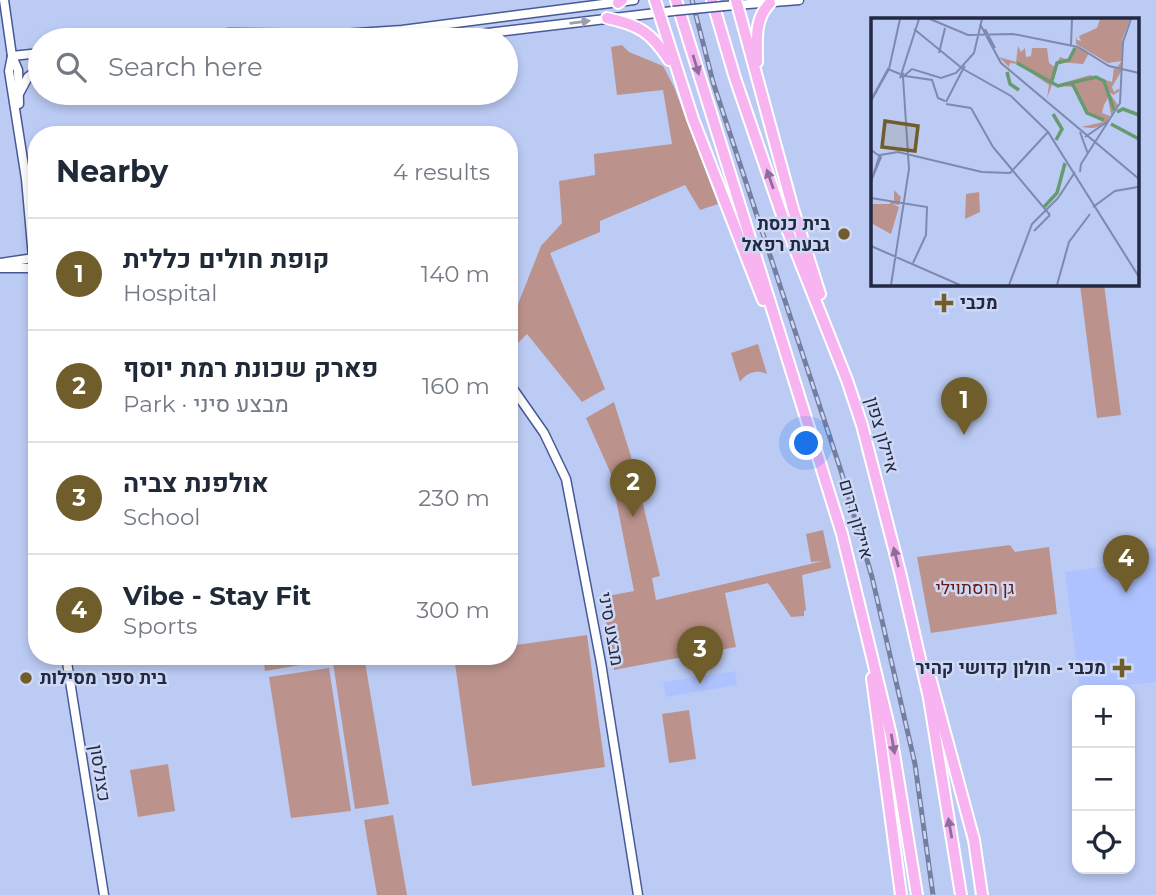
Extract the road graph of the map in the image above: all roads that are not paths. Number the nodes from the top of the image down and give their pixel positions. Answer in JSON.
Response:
{"nodes":[{"id":1,"x":4,"y":0,"type":"edge"},
{"id":2,"x":635,"y":0,"type":"edge"},
{"id":3,"x":655,"y":0,"type":"edge"},
{"id":4,"x":712,"y":0,"type":"edge"},
{"id":5,"x":799,"y":0,"type":"edge"},
{"id":6,"x":620,"y":1,"type":"edge"},
{"id":7,"x":737,"y":3,"type":"edge"},
{"id":8,"x":770,"y":3,"type":"junction"},
{"id":9,"x":675,"y":6,"type":"edge"},
{"id":10,"x":658,"y":13,"type":"junction"},
{"id":11,"x":607,"y":18,"type":"junction"},
{"id":12,"x":417,"y":28,"type":"edge"},
{"id":13,"x":518,"y":29,"type":"edge"},
{"id":14,"x":28,"y":54,"type":"edge"},
{"id":15,"x":12,"y":56,"type":"junction"},
{"id":16,"x":28,"y":69,"type":"edge"},
{"id":17,"x":14,"y":71,"type":"junction"},
{"id":18,"x":677,"y":71,"type":"junction"},
{"id":19,"x":28,"y":77,"type":"edge"},
{"id":20,"x":757,"y":79,"type":"junction"},
{"id":21,"x":19,"y":95,"type":"junction"},
{"id":22,"x":18,"y":118,"type":"junction"},
{"id":23,"x":28,"y":195,"type":"edge"},
{"id":24,"x":28,"y":264,"type":"edge"},
{"id":25,"x":0,"y":266,"type":"edge"},
{"id":26,"x":847,"y":380,"type":"junction"},
{"id":27,"x":799,"y":394,"type":"junction"},
{"id":28,"x":518,"y":396,"type":"edge"},
{"id":29,"x":905,"y":597,"type":"junction"},
{"id":30,"x":867,"y":630,"type":"junction"},
{"id":31,"x":67,"y":665,"type":"edge"},
{"id":32,"x":104,"y":895,"type":"edge"},
{"id":33,"x":638,"y":895,"type":"edge"},
{"id":34,"x":901,"y":895,"type":"edge"},
{"id":35,"x":917,"y":895,"type":"edge"},
{"id":36,"x":961,"y":895,"type":"edge"},
{"id":37,"x":982,"y":895,"type":"edge"}],
"edges":[{"from":1,"to":15,"type":"street"},
{"from":2,"to":6,"type":"street"},
{"from":3,"to":10,"type":"highway"},
{"from":26,"to":4,"type":"highway","name":"איילון צפון","one_way":true},
{"from":5,"to":8,"type":"street"},
{"from":6,"to":12,"type":"street"},
{"from":7,"to":8,"type":"street"},
{"from":7,"to":9,"type":"street","bridge":true},
{"from":7,"to":20,"type":"highway"},
{"from":8,"to":20,"type":"highway"},
{"from":9,"to":10,"type":"street"},
{"from":9,"to":27,"type":"highway","name":"איילון דרום","one_way":true},
{"from":10,"to":11,"type":"street"},
{"from":10,"to":18,"type":"highway"},
{"from":13,"to":11,"type":"street","one_way":true},
{"from":11,"to":18,"type":"highway"},
{"from":14,"to":15,"type":"street"},
{"from":15,"to":17,"type":"street"},
{"from":16,"to":17,"type":"street"},
{"from":17,"to":21,"type":"street"},
{"from":17,"to":22,"type":"street"},
{"from":18,"to":27,"type":"highway"},
{"from":19,"to":21,"type":"street"},
{"from":20,"to":26,"type":"highway"},
{"from":21,"to":22,"type":"street"},
{"from":22,"to":23,"type":"street"},
{"from":24,"to":25,"type":"street"},
{"from":29,"to":26,"type":"highway","name":"איילון צפון","one_way":true},
{"from":27,"to":30,"type":"highway","name":"איילון דרום"},
{"from":28,"to":33,"type":"street","name":"מבצע סיני"},
{"from":36,"to":29,"type":"highway","name":"איילון צפון","one_way":true},
{"from":29,"to":37,"type":"highway"},
{"from":30,"to":34,"type":"highway"},
{"from":30,"to":35,"type":"highway","name":"איילון דרום","one_way":true},
{"from":31,"to":32,"type":"street","name":"כצנלסון"}]}
